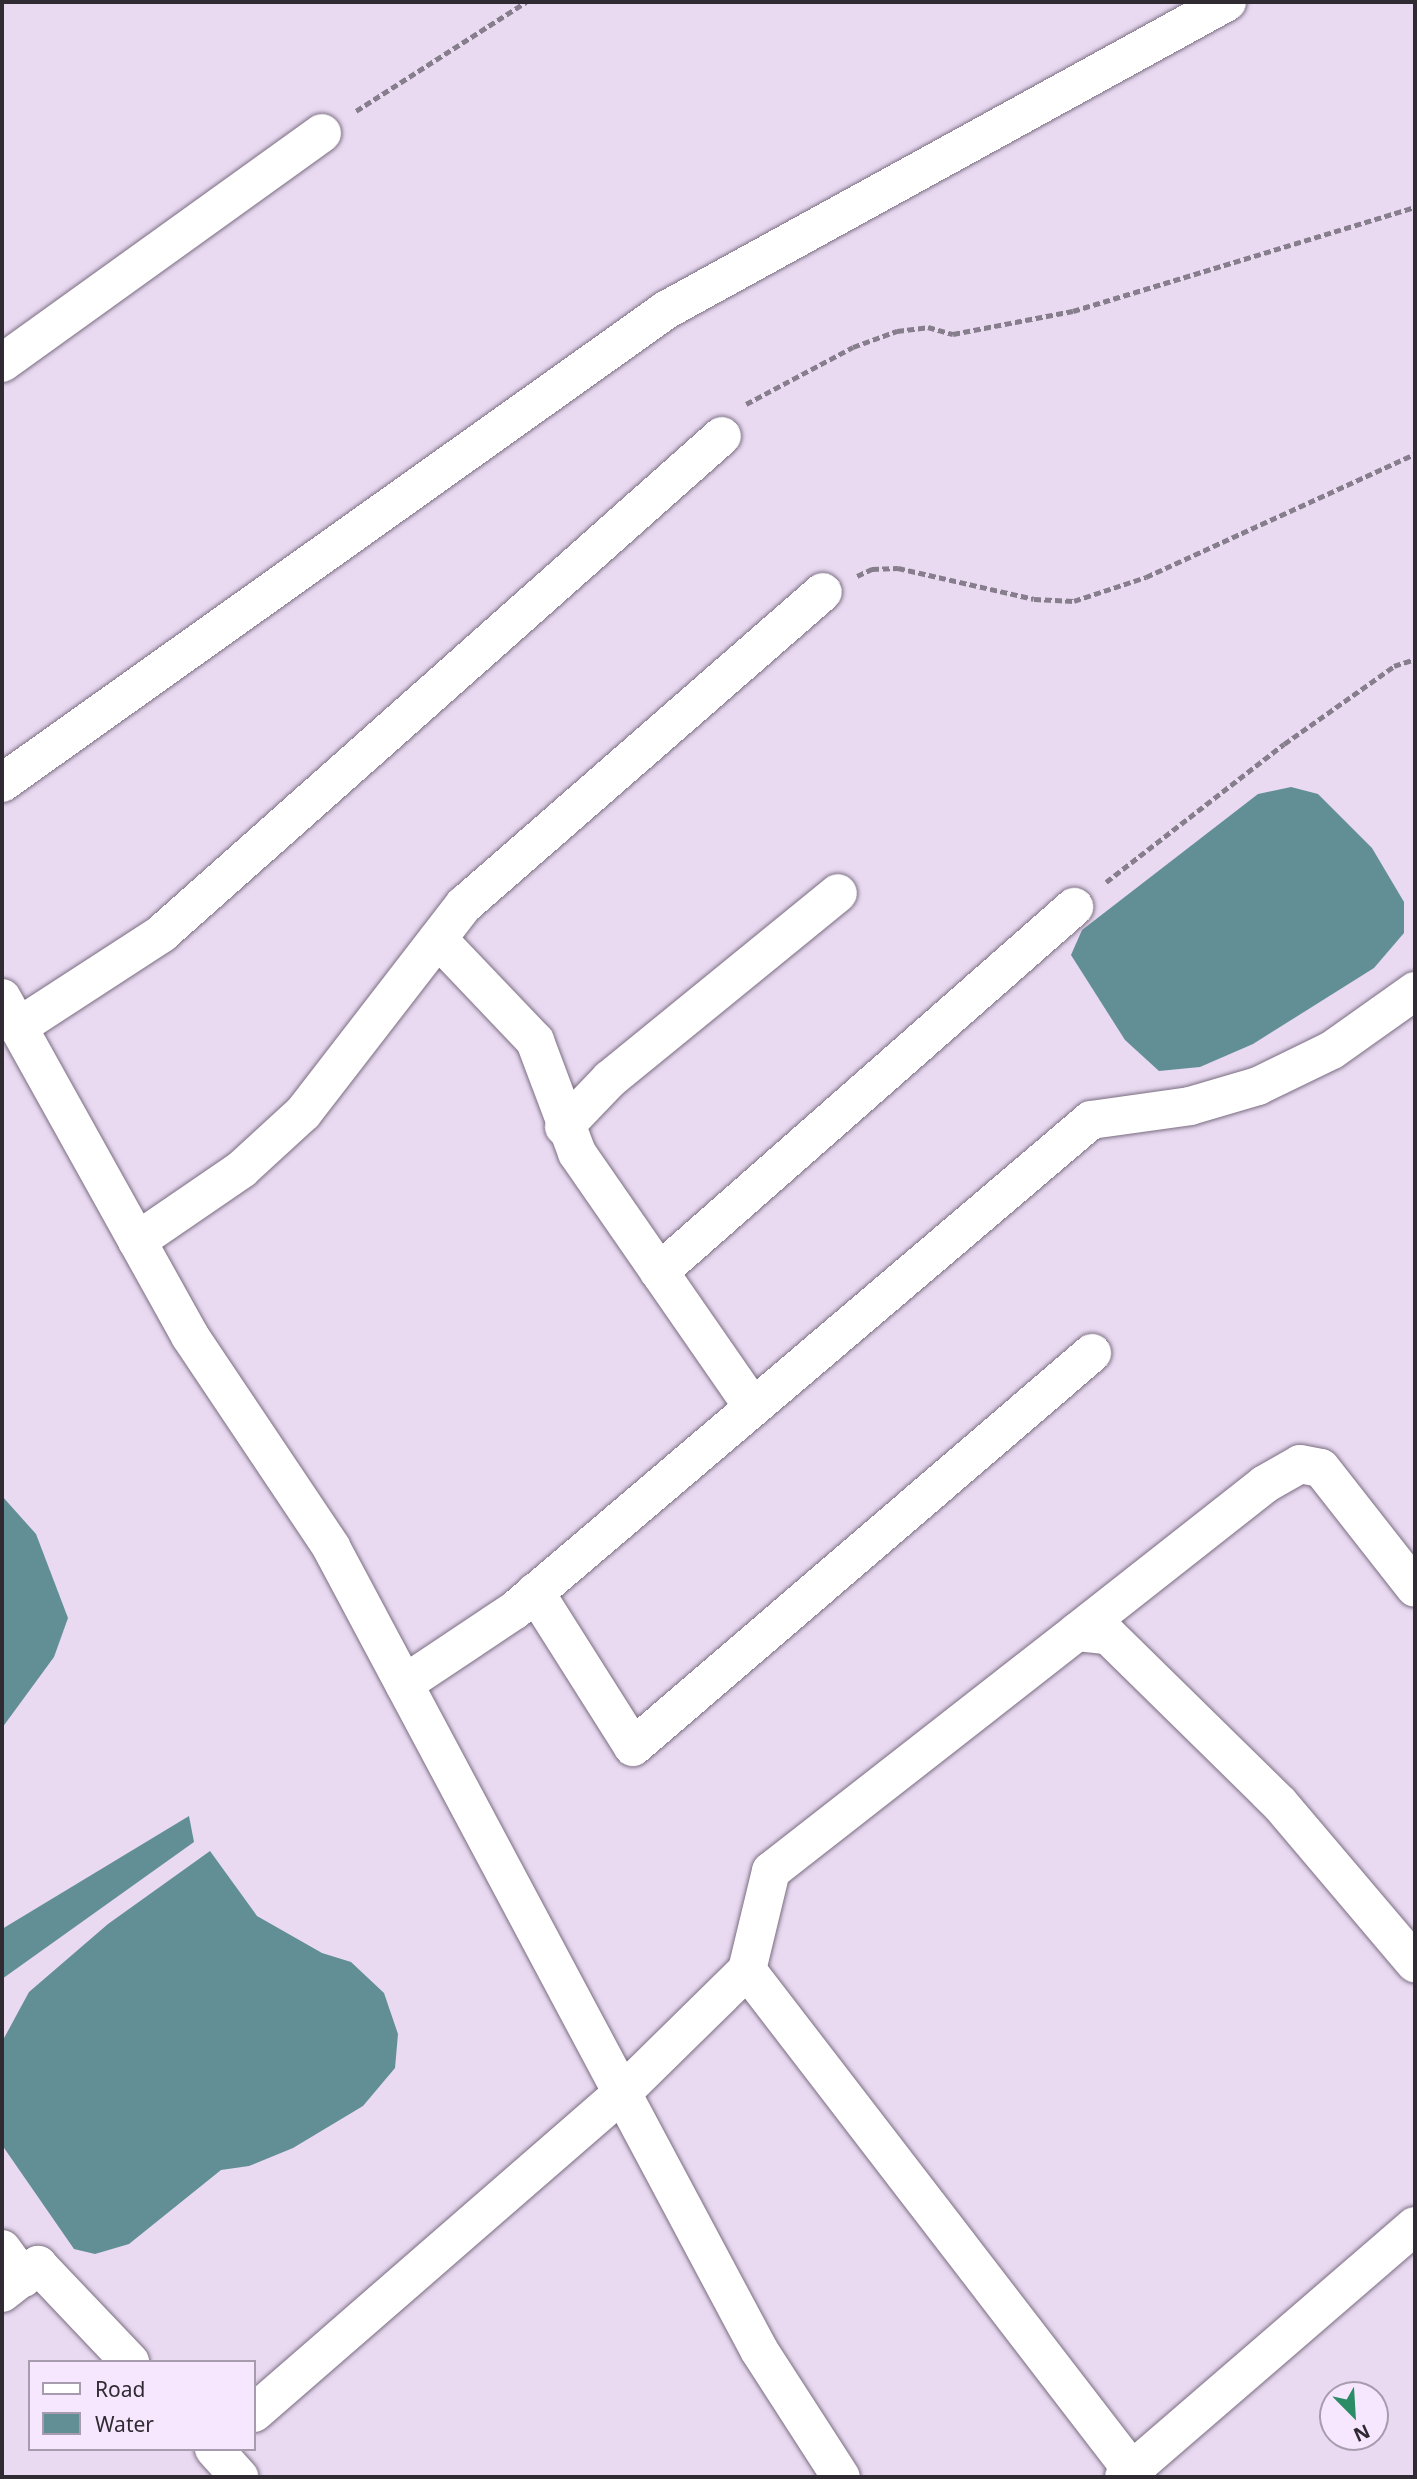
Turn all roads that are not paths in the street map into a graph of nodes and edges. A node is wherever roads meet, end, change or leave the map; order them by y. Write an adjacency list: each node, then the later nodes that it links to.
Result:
1 (1227, 2): 6 (street)
2 (322, 133): 3 (street)
3 (2, 363)
4 (722, 436): 11 (street)
5 (823, 592): 9 (street)
6 (2, 783)
7 (838, 893): 12 (street)
8 (1074, 906): 14 (street)
9 (438, 939): 12 (street); 13 (street)
10 (1415, 991): 16 (street)
11 (10, 1012): 13 (street)
12 (564, 1127): 14 (street)
13 (137, 1241): 20 (street)
14 (659, 1272): 16 (street)
15 (1092, 1353): 18 (street)
16 (754, 1407): 18 (street)
17 (1415, 1588): 19 (street)
18 (536, 1592): 20 (street)
19 (1077, 1632): 21 (street); 22 (street)
20 (404, 1684): 23 (street)
21 (1415, 1963)
22 (747, 1970): 23 (street); 29 (street)
23 (622, 2094): 27 (street); 31 (street)
24 (1415, 2226): 29 (street)
25 (9, 2273): 26 (street)
26 (129, 2360)
27 (256, 2411)
28 (216, 2451): 30 (street)
29 (1131, 2475)
30 (239, 2477)
31 (841, 2477)

